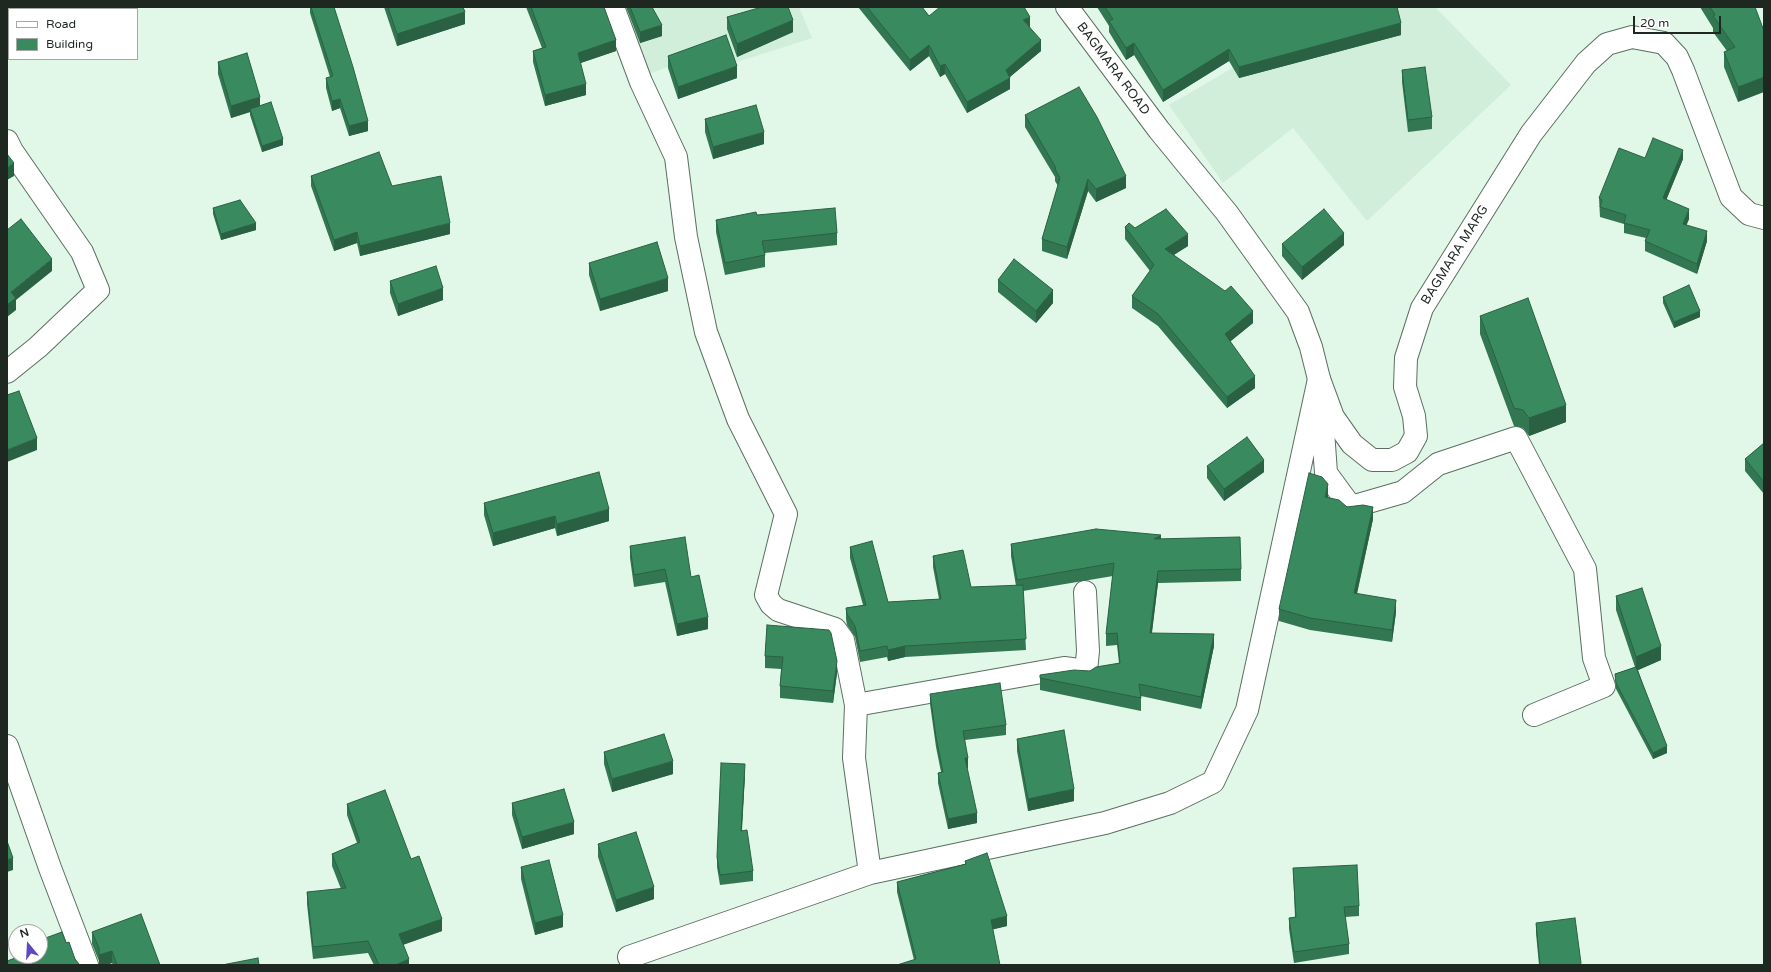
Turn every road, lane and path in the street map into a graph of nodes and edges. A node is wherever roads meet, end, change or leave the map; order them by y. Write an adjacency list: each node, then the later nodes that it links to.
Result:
1 (613, 7): 9 (street)
2 (1067, 7): 3 (street, BAGMARA ROAD)
3 (1159, 130): 7 (street, BAGMARA MARG)
4 (7, 141): 6 (street)
5 (1764, 218): 7 (street, BAGMARA MARG)
6 (7, 372)
7 (1319, 379): 10 (street); 12 (street)
8 (1085, 592): 9 (street)
9 (856, 705): 12 (street)
10 (1534, 715)
11 (7, 746): 14 (street)
12 (870, 873): 13 (street)
13 (629, 957)
14 (87, 965)

